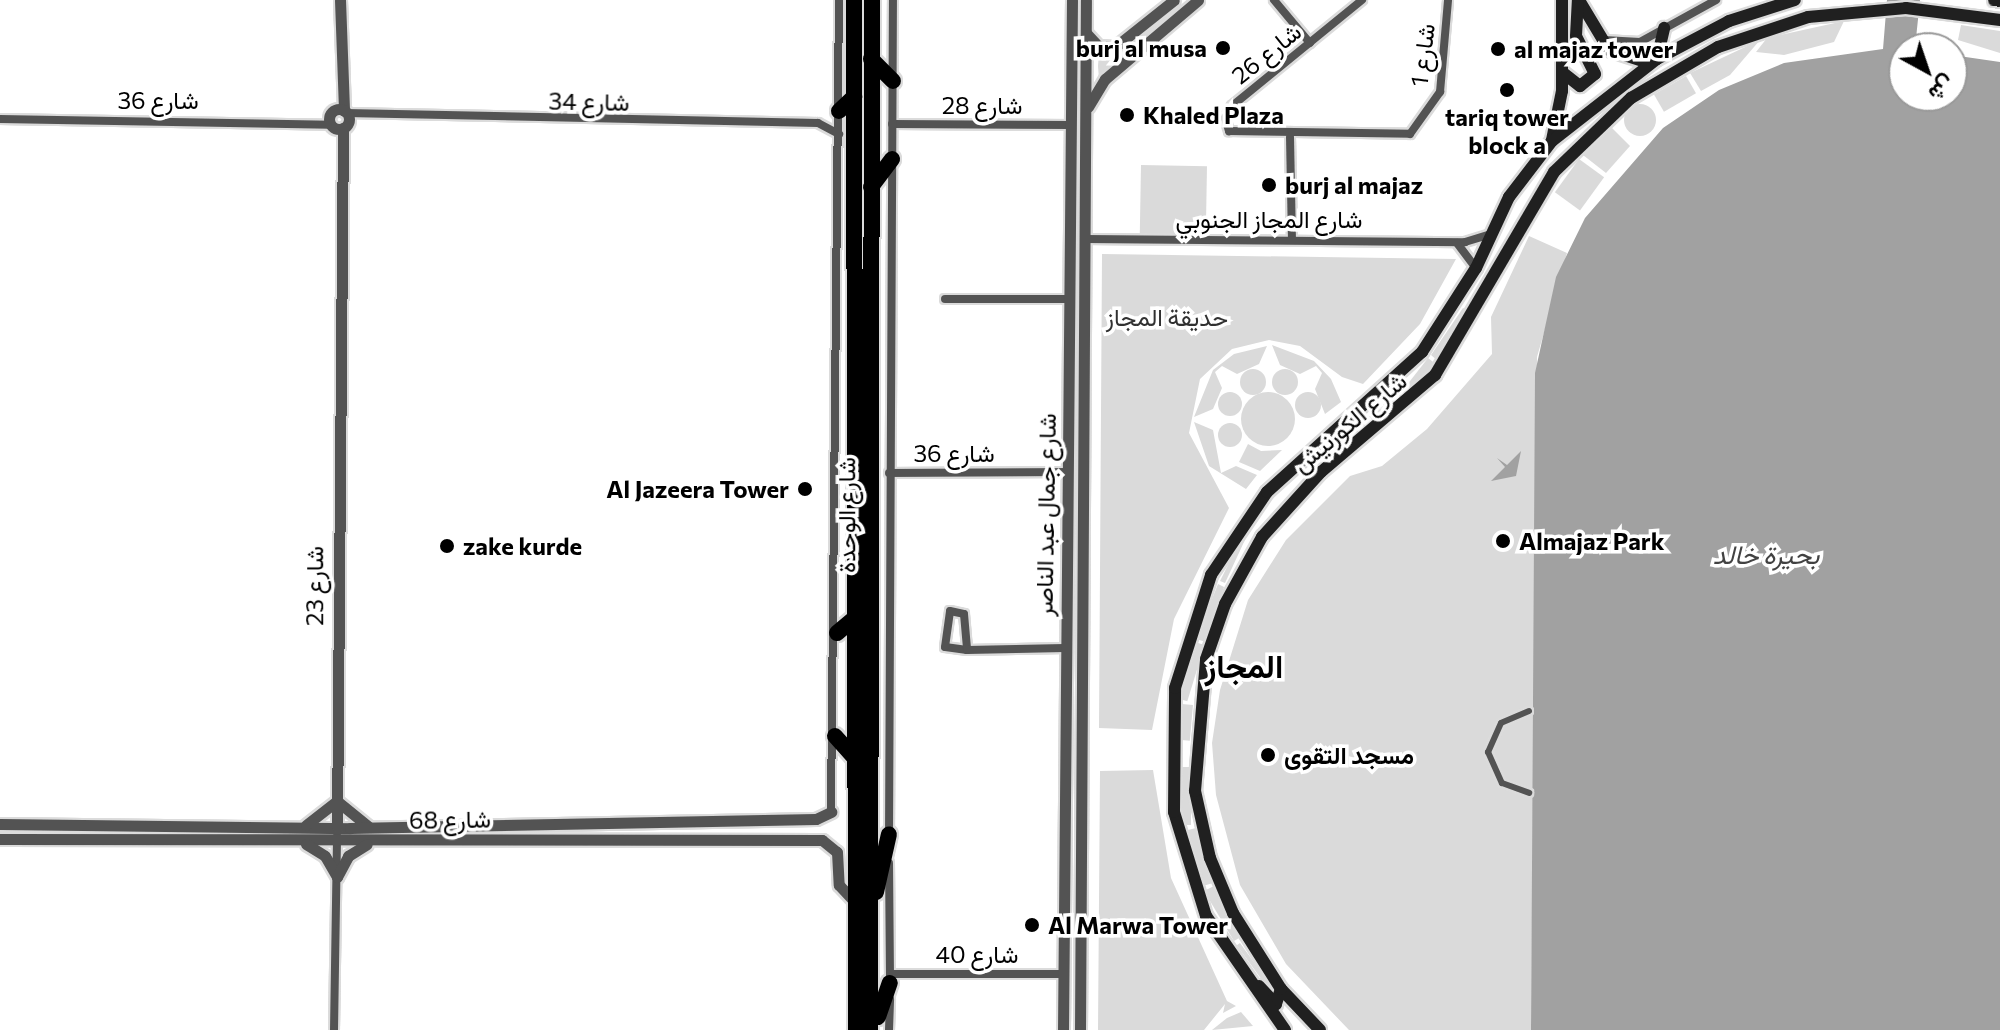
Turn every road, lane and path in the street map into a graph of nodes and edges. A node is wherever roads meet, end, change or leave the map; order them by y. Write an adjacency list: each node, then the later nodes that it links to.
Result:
1 (340, 0): 33 (street)
2 (839, 0): 30 (street)
3 (854, 0): 29 (highway, شارع الوحدة)
4 (872, 0): 25 (highway, شارع الوحدة)
5 (893, 0): 28 (street)
6 (1072, 0): 36 (street, شارع جمال عبد الناصر)
7 (1086, 0): 22 (street, شارع جمال عبد الناصر)
8 (1174, 0): 22 (street)
9 (1198, 0): 19 (street)
10 (1274, 0): 24 (street)
11 (1362, 0): 24 (street, شارع 26)
12 (1448, 0): 38 (street, شارع 1)
13 (1562, 0): 27 (main road)
14 (1578, 0): 23 (main road); 27 (main road)
15 (1716, 0): 21 (street)
16 (1795, 0): 26 (main road, شارع الكورنيش)
17 (1994, 0): 18 (main road)
18 (2000, 1)
19 (1186, 5): 31 (street)
20 (2000, 20): 57 (main road, شارع الكورنيش)
21 (1664, 28): 23 (street); 26 (main road)
22 (1086, 32): 31 (street, شارع جمال عبد الناصر)
23 (1599, 39): 26 (main road)
24 (1310, 43): 38 (street, شارع 26)
25 (871, 59): 28 (highway); 41 (highway, شارع الوحدة)
26 (1653, 61): 39 (main road, شارع الكورنيش)
27 (1562, 72): 39 (main road)
28 (893, 81): 35 (street)
29 (854, 97): 30 (highway); 47 (highway, شارع الوحدة)
30 (839, 111): 34 (street); 37 (street)
31 (1086, 115): 43 (street, شارع جمال عبد الناصر)
32 (0, 119): 33 (street, شارع 36)
33 (341, 119): 34 (street, شارع 34); 66 (street, شارع 23)
34 (818, 123): 37 (street, شارع 34)
35 (892, 124): 36 (street, شارع 28); 40 (street)
36 (1071, 125): 50 (street, شارع جمال عبد الناصر)
37 (839, 134): 48 (street)
38 (1290, 137): 44 (street)
39 (1552, 141): 42 (main road, شارع الكورنيش)
40 (892, 159): 41 (highway); 55 (street)
41 (870, 189): 83 (highway, شارع الوحدة)
42 (1491, 234): 45 (street, شارع المجاز الجنوبي); 46 (main road, شارع الكورنيش)
43 (1085, 239): 44 (street, شارع المجاز الجنوبي); 51 (street, شارع جمال عبد الناصر)
44 (1292, 239): 45 (street, شارع المجاز الجنوبي)
45 (1452, 241): 46 (street)
46 (1476, 268): 56 (main road, شارع الكورنيش)
47 (854, 278): 48 (highway); 58 (highway, شارع الوحدة)
48 (838, 295): 59 (street)
49 (945, 299): 50 (street)
50 (1069, 299): 51 (street); 52 (street, شارع جمال عبد الناصر)
51 (1084, 336): 53 (street, شارع جمال عبد الناصر)
52 (1068, 393): 53 (street); 54 (street, شارع جمال عبد الناصر)
53 (1083, 433): 93 (street, شارع جمال عبد الناصر)
54 (1067, 472): 55 (street, شارع 36); 60 (street, شارع جمال عبد الناصر)
55 (889, 473): 74 (street)
56 (1267, 492): 57 (main road); 85 (main road, شارع الكورنيش)
57 (1262, 537): 87 (main road, شارع الكورنيش)
58 (855, 618): 59 (highway); 64 (highway, شارع الوحدة)
59 (837, 633): 63 (street)
60 (1065, 648): 61 (street); 84 (street, شارع جمال عبد الناصر)
61 (967, 650): 61 (street)
62 (1529, 711): 65 (street)
63 (835, 736): 64 (highway); 67 (street)
64 (855, 758): 82 (highway, شارع الوحدة)
65 (1529, 793)
66 (337, 801): 71 (street); 72 (street, شارع 23); 73 (street)
67 (831, 812): 68 (street, شارع 68)
68 (753, 820): 69 (street, شارع 68); 76 (street)
69 (647, 823): 73 (street, شارع 68); 77 (street)
70 (0, 824): 71 (street, شارع 68)
71 (302, 826): 72 (street, شارع 68)
72 (337, 827): 73 (street, شارع 68); 79 (street, شارع 23)
73 (372, 827)
74 (889, 834): 83 (highway); 86 (street)
75 (0, 839): 78 (street, شارع 68)
76 (749, 839): 77 (street, شارع 68); 82 (street, شارع 68)
77 (507, 840): 80 (street, شارع 68)
78 (301, 842): 79 (street, شارع 68); 81 (street)
79 (337, 842): 80 (street, شارع 68); 81 (street, شارع 23)
80 (371, 842): 81 (street)
81 (337, 877): 88 (street, شارع 23)
82 (856, 903): 89 (highway, شارع الوحدة)
83 (868, 916): 90 (highway, شارع الوحدة)
84 (1064, 974): 86 (street, شارع 40); 92 (street, شارع جمال عبد الناصر)
85 (1240, 974): 87 (main road); 94 (main road, شارع الكورنيش)
86 (890, 978): 90 (highway); 91 (street)
87 (1281, 989): 95 (main road, شارع الكورنيش)
88 (334, 1030)
89 (856, 1030)
90 (872, 1030)
91 (889, 1030)
92 (1063, 1030)
93 (1080, 1030)
94 (1285, 1030)
95 (1320, 1030)

